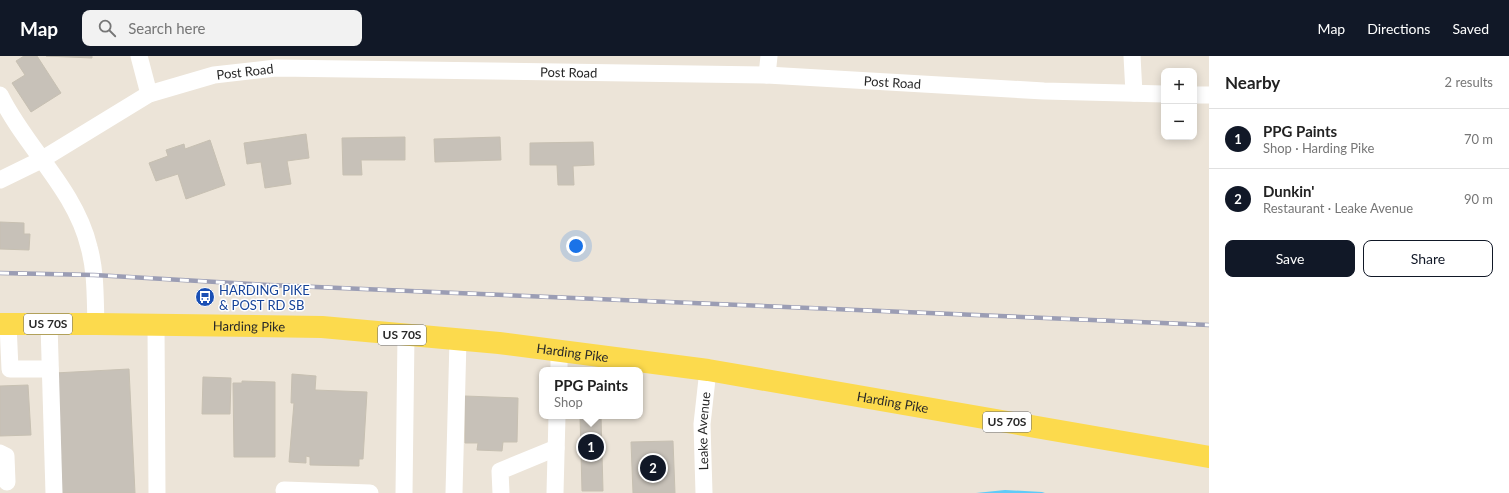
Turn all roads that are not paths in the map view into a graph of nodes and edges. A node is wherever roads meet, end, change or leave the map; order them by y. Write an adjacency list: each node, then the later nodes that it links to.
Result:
1 (139, 56): 6 (street)
2 (769, 56): 4 (street)
3 (1132, 56): 5 (street)
4 (767, 75): 5 (street, Post Road); 6 (street, Post Road)
5 (1134, 93): 7 (street, Post Road)
6 (149, 94): 11 (street, Post Road)
7 (1161, 94)
8 (0, 95): 11 (street)
9 (1197, 95): 10 (street)
10 (1209, 95)
11 (41, 160): 12 (street, Post Road); 15 (street)
12 (0, 180)
13 (4, 324): 14 (main road, Harding Pike / US 70S); 20 (street)
14 (49, 324): 15 (main road, Harding Pike / US 70S); 21 (street)
15 (96, 324): 16 (main road, Harding Pike / US 70S)
16 (156, 325): 17 (main road, Harding Pike / US 70S); 30 (street)
17 (406, 335): 18 (main road, Harding Pike / US 70S); 32 (street)
18 (458, 340): 19 (main road, Harding Pike / US 70S); 33 (street)
19 (559, 360): 22 (main road, Harding Pike / US 70S)
20 (5, 369): 21 (street)
21 (50, 369): 29 (street)
22 (708, 370): 26 (main road, Harding Pike / US 70S); 36 (street, Leake Avenue)
23 (557, 419): 24 (street)
24 (556, 448): 34 (street); 35 (street)
25 (0, 453): 27 (street)
26 (1209, 457)
27 (7, 482)
28 (284, 490): 31 (street)
29 (54, 493)
30 (157, 493)
31 (370, 493)
32 (404, 493)
33 (454, 493)
34 (501, 493)
35 (555, 493)
36 (704, 493)

